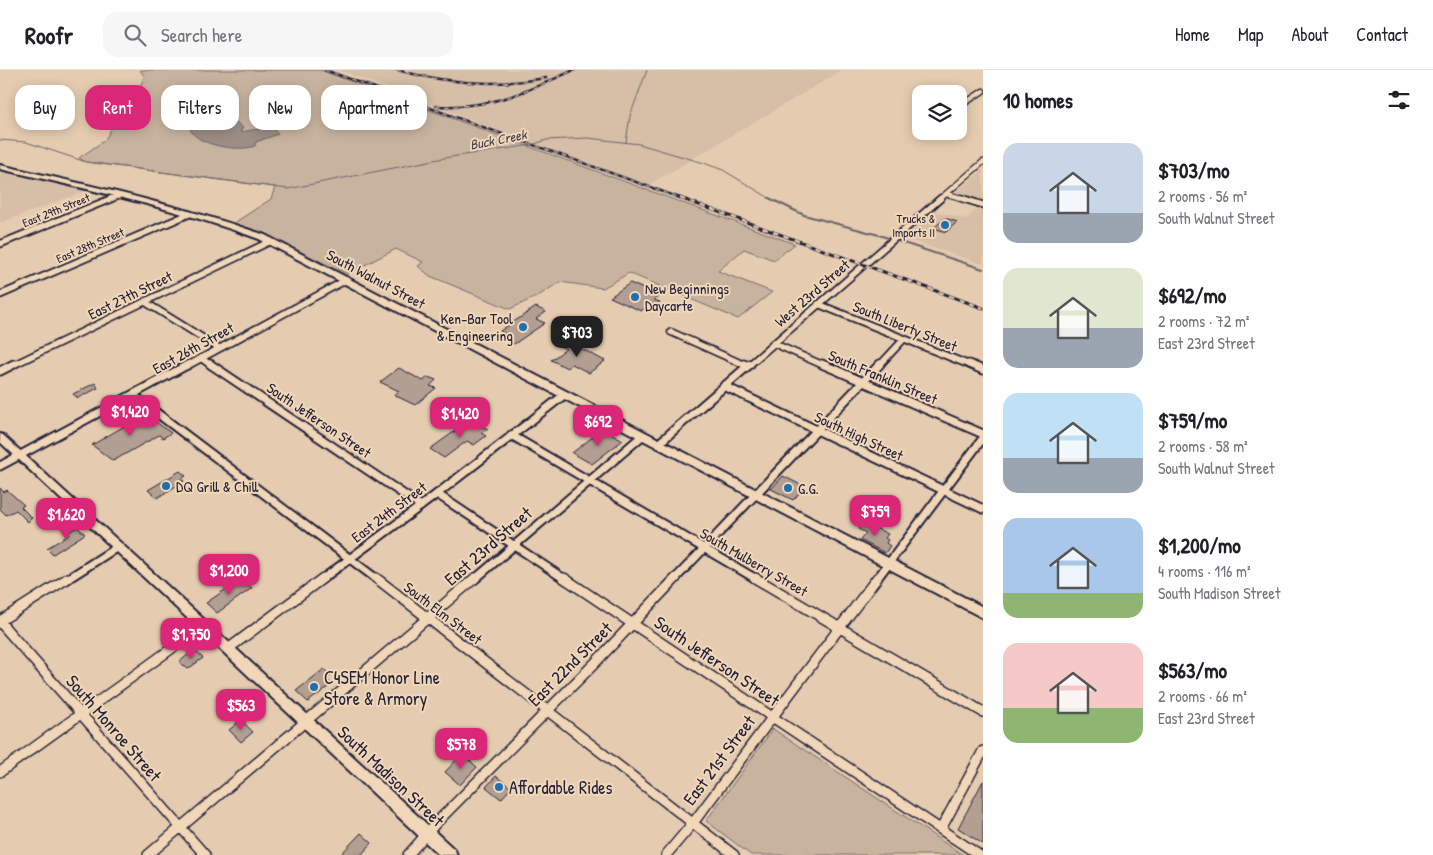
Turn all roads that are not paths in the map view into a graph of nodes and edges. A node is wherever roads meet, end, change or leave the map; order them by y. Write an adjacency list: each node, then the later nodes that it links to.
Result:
1 (983, 91): 2 (street)
2 (967, 102)
3 (983, 162): 5 (street, West 23rd Street)
4 (0, 167): 6 (main road, South Walnut Street)
5 (947, 194): 7 (street); 14 (street, West 23rd Street)
6 (119, 196): 8 (main road, South Walnut Street); 10 (street, East 29th Street)
7 (983, 205)
8 (189, 214): 9 (main road, South Walnut Street); 12 (street, East 28th Street)
9 (271, 241): 11 (main road, South Walnut Street); 13 (street, East 27th Street)
10 (0, 244)
11 (346, 280): 18 (street, East 26th Street); 26 (main road, South Walnut Street)
12 (0, 295)
13 (145, 302): 18 (street); 22 (street, East 27th Street)
14 (818, 304): 16 (street, South Liberty Street); 17 (street, West 23rd Street)
15 (671, 332): 20 (street)
16 (904, 338): 21 (street, South Liberty Street); 23 (street, East 22nd Street)
17 (774, 343): 20 (street, West 23rd Street); 23 (street, South Franklin Street)
18 (219, 348): 19 (street, East 26th Street)
19 (201, 358): 25 (street, East 26th Street); 39 (street, South Jefferson Street)
20 (748, 366): 24 (street, West 23rd Street)
21 (983, 370)
22 (0, 371)
23 (862, 382): 27 (street, East 22nd Street); 30 (street, South Franklin Street)
24 (724, 386): 27 (street, South High Street); 32 (street, West 23rd Street)
25 (133, 394): 33 (street, East 26th Street); 44 (street, South Elm Street)
26 (564, 395): 28 (street, East 24th Street); 29 (main road, South Walnut Street)
27 (818, 430): 36 (street, South High Street); 38 (street, East 22nd Street)
28 (511, 435): 35 (street, South Mulberry Street); 37 (street, East 24th Street)
29 (642, 436): 32 (main road, South Walnut Street); 35 (street, East 23rd Street)
30 (983, 436): 36 (street, East 21st Street)
31 (0, 437): 33 (main road, South Madison Street)
32 (658, 444): 38 (main road, South Walnut Street)
33 (20, 456): 34 (street, East 26th Street); 41 (main road, South Madison Street)
34 (0, 466)
35 (589, 480): 42 (street, East 23rd Street); 43 (street, South Mulberry Street)
36 (944, 490): 40 (street, South High Street); 45 (street, East 21st Street)
37 (437, 494): 39 (street, East 24th Street); 42 (street, South Jefferson Street)
38 (755, 495): 43 (street, East 22nd Street); 45 (main road, South Walnut Street)
39 (421, 506): 44 (street, East 24th Street)
40 (983, 509)
41 (119, 546): 48 (street); 50 (main road, South Madison Street)
42 (512, 546): 47 (street, East 23rd Street); 49 (street, South Jefferson Street)
43 (704, 549): 49 (street, East 22nd Street); 51 (street, South Mulberry Street)
44 (349, 559): 47 (street, South Elm Street); 52 (street, East 24th Street)
45 (889, 563): 46 (main road, South Walnut Street); 51 (street, East 21st Street)
46 (983, 612)
47 (429, 618): 53 (street, South Elm Street); 57 (street, East 23rd Street)
48 (0, 622): 55 (street, South Monroe Street)
49 (632, 624): 53 (street, East 22nd Street); 56 (street, South Jefferson Street)
50 (204, 626): 52 (main road, South Madison Street); 55 (street)
51 (840, 628): 54 (street, South Mulberry Street); 56 (street, East 21st Street)
52 (228, 648): 57 (main road, South Madison Street)
53 (547, 711): 60 (street, South Elm Street); 63 (street, East 22nd Street)
54 (983, 712)
55 (80, 714): 59 (street); 61 (street, South Monroe Street)
56 (771, 717): 60 (street, East 21st Street); 62 (street, South Jefferson Street)
57 (308, 722): 61 (street, East 23rd Street); 63 (main road, South Madison Street)
58 (983, 750): 62 (street)
59 (0, 772)
60 (693, 823): 68 (street, East 21st Street); 69 (street, South Elm Street)
61 (180, 827): 64 (street, East 23rd Street); 65 (street, South Monroe Street)
62 (941, 829): 70 (street, South Jefferson Street)
63 (427, 834): 66 (street, East 22nd Street); 67 (main road, South Madison Street)
64 (148, 855)
65 (205, 855)
66 (408, 855)
67 (450, 855)
68 (666, 855)
69 (734, 855)
70 (979, 855)

